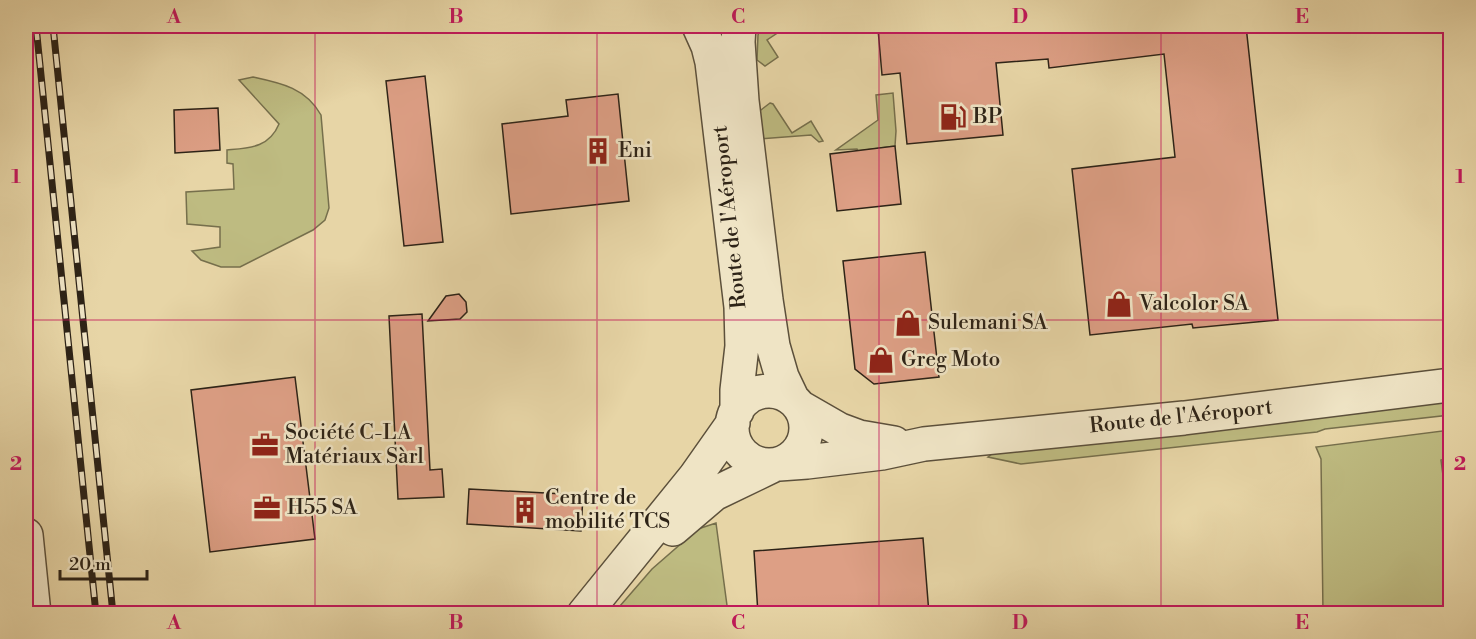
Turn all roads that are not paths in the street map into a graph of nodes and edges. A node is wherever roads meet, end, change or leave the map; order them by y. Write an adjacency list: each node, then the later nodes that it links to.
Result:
1 (699, 26): 5 (street, Route de l'Aéroport)
2 (739, 26): 4 (street, Route de l'Aéroport)
3 (1450, 385): 6 (street, Route de l'Aéroport)
4 (796, 403): 5 (street); 6 (street, Route de l'Aéroport); 7 (street)
5 (735, 417): 7 (street); 9 (street, Route de l'Aéroport)
6 (910, 445): 7 (street, Route de l'Aéroport)
7 (776, 464): 9 (street, Route de l'Aéroport)
8 (26, 535): 10 (street)
9 (612, 580): 11 (street, Route de l'Aéroport)
10 (34, 614)
11 (584, 614)

